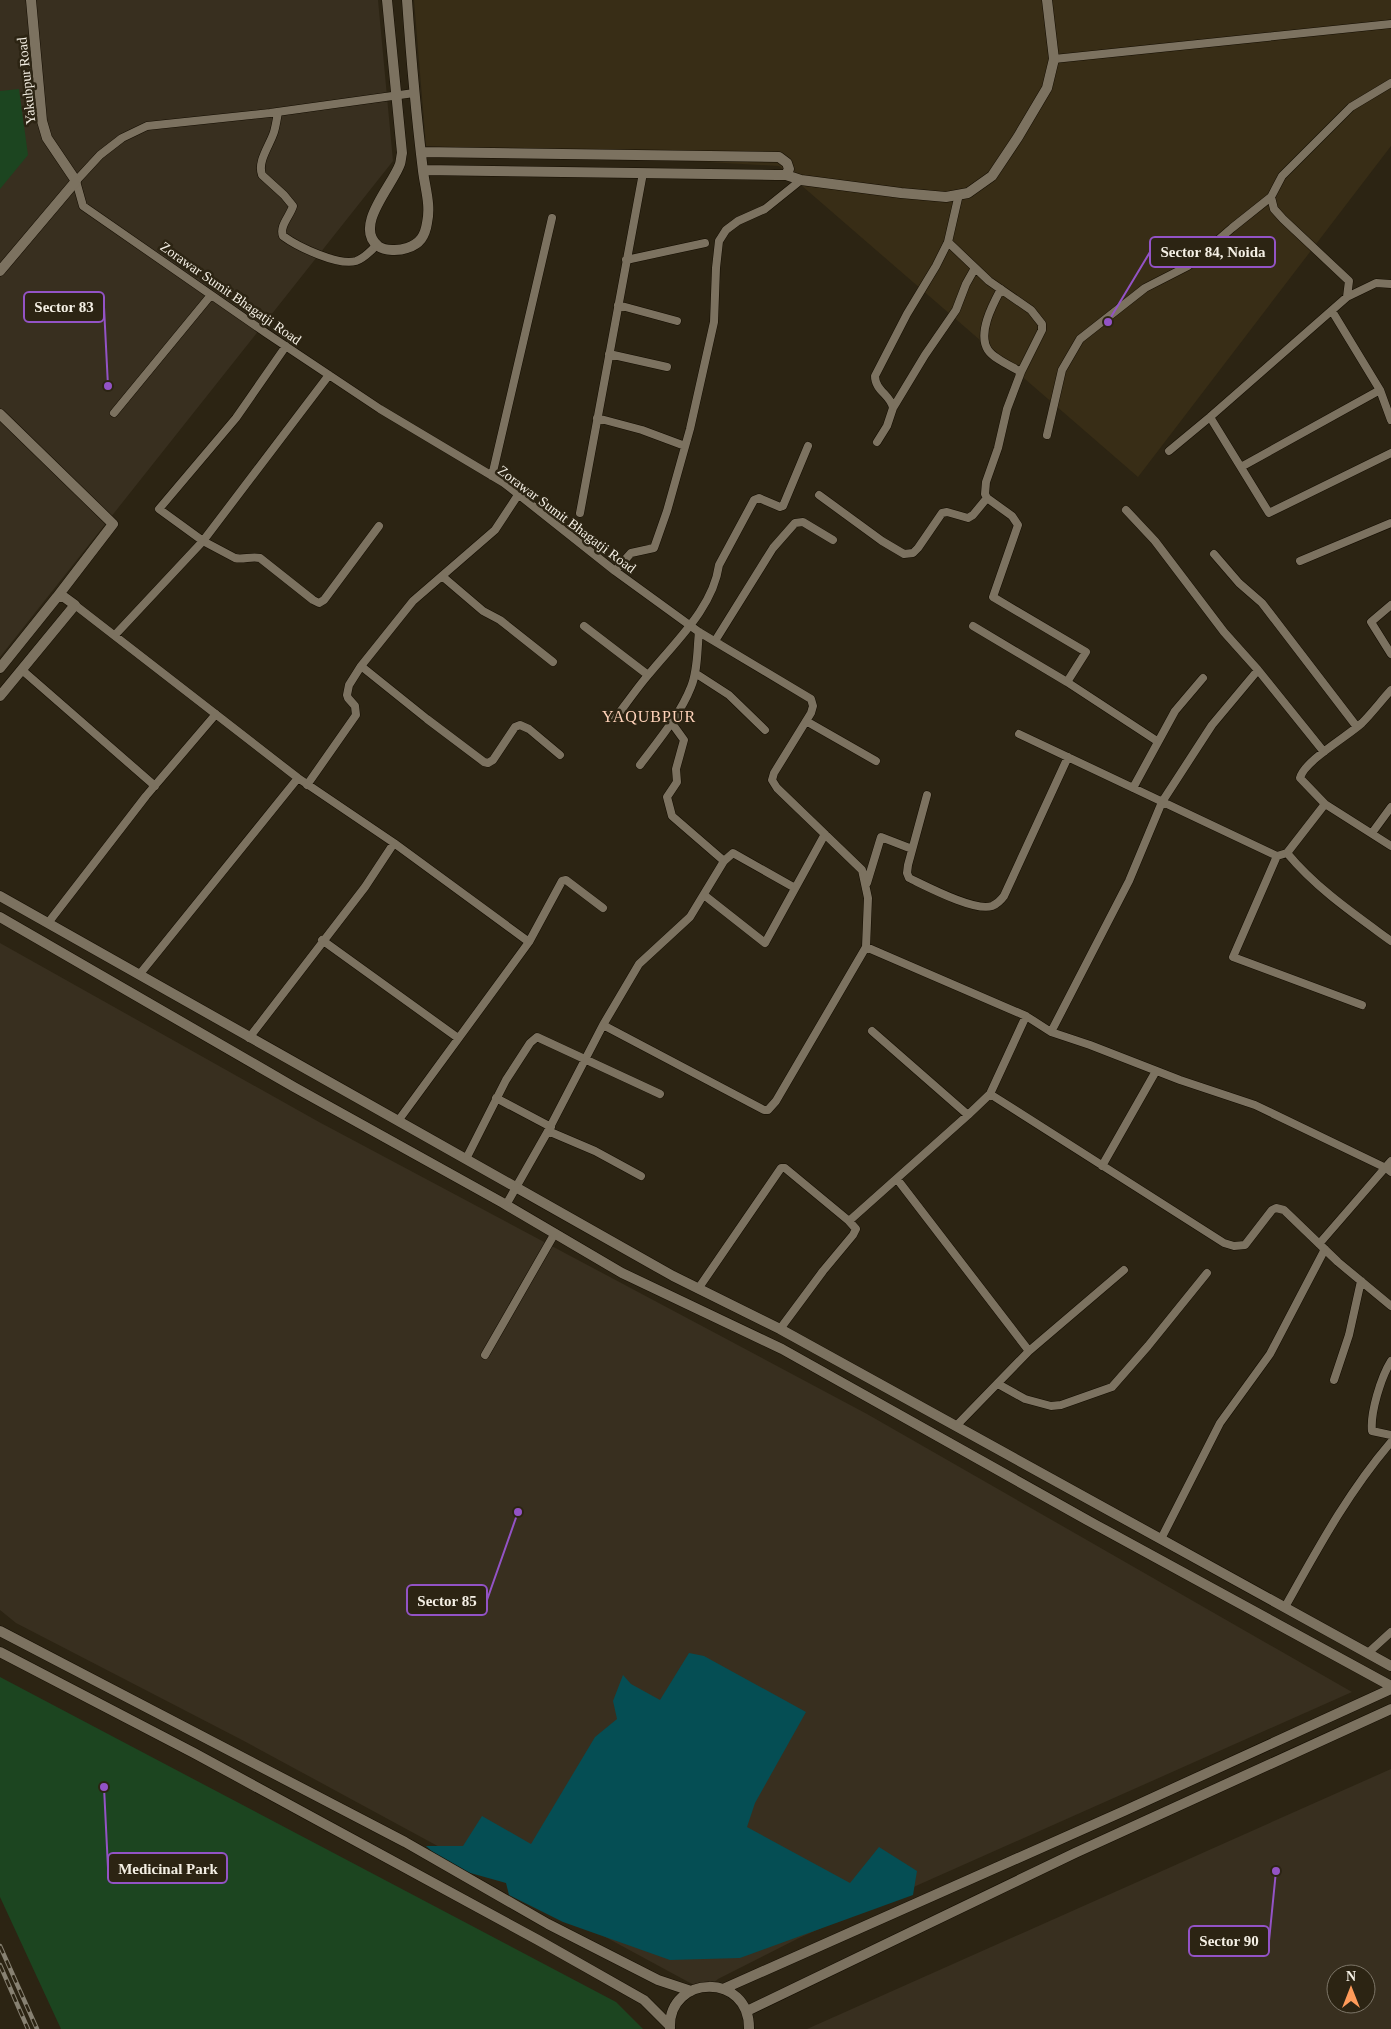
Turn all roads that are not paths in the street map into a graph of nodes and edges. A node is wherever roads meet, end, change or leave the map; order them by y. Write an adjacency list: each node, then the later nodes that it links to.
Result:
1 (31, 0): 16 (street, Yakubpur Road)
2 (387, 0): 9 (street)
3 (406, 0): 8 (street)
4 (1047, 0): 6 (street)
5 (1391, 24): 6 (street)
6 (1054, 59): 17 (street)
7 (1391, 83): 18 (street)
8 (414, 93): 9 (street); 11 (street)
9 (397, 94): 10 (street); 22 (street)
10 (278, 112): 16 (street); 22 (street)
11 (421, 152): 12 (street); 14 (street)
12 (422, 170): 13 (street); 22 (street)
13 (643, 173): 14 (street); 23 (street)
14 (786, 175): 15 (street)
15 (800, 180): 17 (street); 47 (street)
16 (76, 181): 25 (street); 28 (street, Zorawar Sumit Bhagatji Road)
17 (959, 194): 20 (street)
18 (1271, 197): 29 (street); 45 (street)
19 (552, 218): 52 (street)
20 (948, 242): 24 (street); 39 (street)
21 (705, 243): 23 (street)
22 (377, 245)
23 (626, 260): 30 (street)
24 (975, 268): 27 (street); 39 (street)
25 (0, 271)
26 (1391, 284): 29 (street)
27 (1001, 289): 36 (street); 36 (street)
28 (211, 295): 33 (street, Zorawar Sumit Bhagatji Road); 40 (street)
29 (1347, 297): 31 (street)
30 (618, 305): 32 (street); 34 (street)
31 (1332, 312): 38 (street); 42 (street)
32 (677, 320)
33 (286, 346): 37 (street, Zorawar Sumit Bhagatji Road); 61 (street)
34 (609, 354): 35 (street); 43 (street)
35 (667, 366)
36 (1021, 372): 55 (street)
37 (330, 375): 52 (street, Zorawar Sumit Bhagatji Road); 61 (street)
38 (1380, 390): 44 (street); 51 (street)
39 (893, 408): 46 (street)
40 (114, 413)
41 (0, 414): 66 (street)
42 (1210, 417): 49 (street); 51 (street)
43 (597, 418): 47 (street); 57 (street)
44 (1391, 420)
45 (1046, 435)
46 (877, 442)
47 (685, 446): 64 (street)
48 (808, 446): 69 (street)
49 (1169, 451)
50 (1391, 453): 51 (street)
51 (1241, 467)
52 (492, 476): 53 (street, Zorawar Sumit Bhagatji Road)
53 (518, 495): 64 (street, Zorawar Sumit Bhagatji Road); 65 (street)
54 (819, 495): 55 (street)
55 (987, 498): 84 (street)
56 (1126, 510): 80 (street)
57 (580, 513)
58 (1391, 523): 63 (street)
59 (379, 526): 61 (street)
60 (833, 540): 74 (street)
61 (203, 541): 73 (street)
62 (1214, 554): 91 (street)
63 (1300, 561)
64 (615, 571): 69 (street, Zorawar Sumit Bhagatji Road)
65 (442, 576): 76 (street); 77 (street)
66 (57, 597): 67 (street); 78 (street)
67 (75, 605): 73 (street); 79 (street)
68 (1391, 605): 75 (street)
69 (690, 625): 72 (street, Zorawar Sumit Bhagatji Road); 82 (street)
70 (584, 626): 82 (street)
71 (973, 626): 84 (street)
72 (699, 632): 74 (street, Zorawar Sumit Bhagatji Road); 81 (street)
73 (115, 635): 87 (street)
74 (715, 641): 89 (street, Zorawar Sumit Bhagatji Road)
75 (1391, 654)
76 (553, 662)
77 (361, 666): 96 (street); 101 (street)
78 (0, 668)
79 (22, 670): 86 (street); 102 (street)
80 (1258, 670): 95 (street); 105 (street)
81 (694, 673): 90 (street); 92 (street)
82 (648, 675): 88 (street)
83 (1203, 678): 94 (street)
84 (1067, 682): 94 (street)
85 (1391, 690): 91 (street)
86 (0, 696)
87 (216, 714): 100 (street); 102 (street)
88 (614, 720)
89 (806, 721): 98 (street); 109 (street, Zorawar Sumit Bhagatji Road)
90 (671, 722): 99 (street); 115 (street)
91 (1357, 727): 95 (street)
92 (765, 730)
93 (1020, 734): 97 (street)
94 (1157, 741): 103 (street)
95 (1324, 752): 106 (street)
96 (560, 755)
97 (1068, 757): 103 (street); 112 (street)
98 (876, 761)
99 (640, 765)
100 (298, 778): 101 (street); 127 (street)
101 (307, 785): 110 (street)
102 (155, 786): 122 (street)
103 (1133, 788): 105 (street)
104 (926, 795): 112 (street)
105 (1162, 802): 114 (street); 132 (street)
106 (1326, 804): 108 (street); 113 (street)
107 (1391, 807): 108 (street)
108 (1372, 833): 111 (street)
109 (825, 834): 116 (street, Zorawar Sumit Bhagatji Road); 117 (street)
110 (394, 843): 123 (street); 125 (street)
111 (1391, 846)
112 (912, 849): 116 (street)
113 (1287, 853): 114 (street); 124 (street)
114 (1277, 856): 128 (street)
115 (724, 861): 117 (street); 118 (street)
116 (866, 885): 126 (street, Zorawar Sumit Bhagatji Road)
117 (795, 888): 118 (street)
118 (704, 895): 130 (street)
119 (0, 896): 122 (street)
120 (602, 908): 125 (street)
121 (0, 917): 149 (street)
122 (48, 923): 127 (street)
123 (322, 940): 133 (street); 134 (street)
124 (1391, 941)
125 (529, 942): 134 (street)
126 (866, 947): 129 (street); 130 (street)
127 (139, 975): 133 (street)
128 (1362, 1005)
129 (1026, 1016): 132 (street); 138 (street)
130 (603, 1025): 135 (street)
131 (872, 1031): 140 (street)
132 (1052, 1032): 136 (street)
133 (249, 1038): 141 (street)
134 (458, 1038): 141 (street)
135 (586, 1059): 137 (street); 139 (street); 142 (street)
136 (1156, 1071): 144 (street); 145 (street)
137 (660, 1094)
138 (990, 1094): 140 (street); 144 (street)
139 (496, 1098): 142 (street); 143 (street)
140 (968, 1115): 147 (street)
141 (398, 1121): 143 (street)
142 (549, 1129): 146 (street); 148 (street)
143 (466, 1159): 148 (street)
144 (1102, 1166): 152 (street)
145 (1389, 1167): 152 (street)
146 (641, 1176)
147 (897, 1179): 150 (street); 161 (street)
148 (517, 1187): 149 (street); 156 (street)
149 (506, 1205): 151 (street)
150 (849, 1221): 156 (street); 158 (street)
151 (555, 1234): 160 (street); 162 (street)
152 (1322, 1246): 155 (street); 169 (street)
153 (1124, 1270): 161 (street)
154 (1207, 1273): 165 (street)
155 (1361, 1281): 157 (street); 164 (street)
156 (698, 1289): 158 (street)
157 (1391, 1306)
158 (780, 1329): 159 (street)
159 (790, 1335): 160 (street); 166 (street)
160 (782, 1349): 176 (street)
161 (1029, 1351): 165 (street)
162 (485, 1355)
163 (1391, 1361): 167 (street)
164 (1334, 1380)
165 (998, 1384): 166 (street)
166 (957, 1425): 169 (street)
167 (1391, 1435)
168 (1391, 1442): 170 (street)
169 (1161, 1539): 170 (street)
170 (1285, 1607): 174 (street)
171 (0, 1631): 179 (street)
172 (1391, 1632): 174 (street)
173 (0, 1652): 181 (street)
174 (1368, 1653): 175 (street)
175 (1391, 1666)
176 (1391, 1688): 178 (street)
177 (1391, 1709): 180 (street)
178 (723, 1989): 179 (street); 180 (street)
179 (691, 1991): 181 (street)
180 (746, 2011): 182 (street)
181 (670, 2027)
182 (750, 2028)

